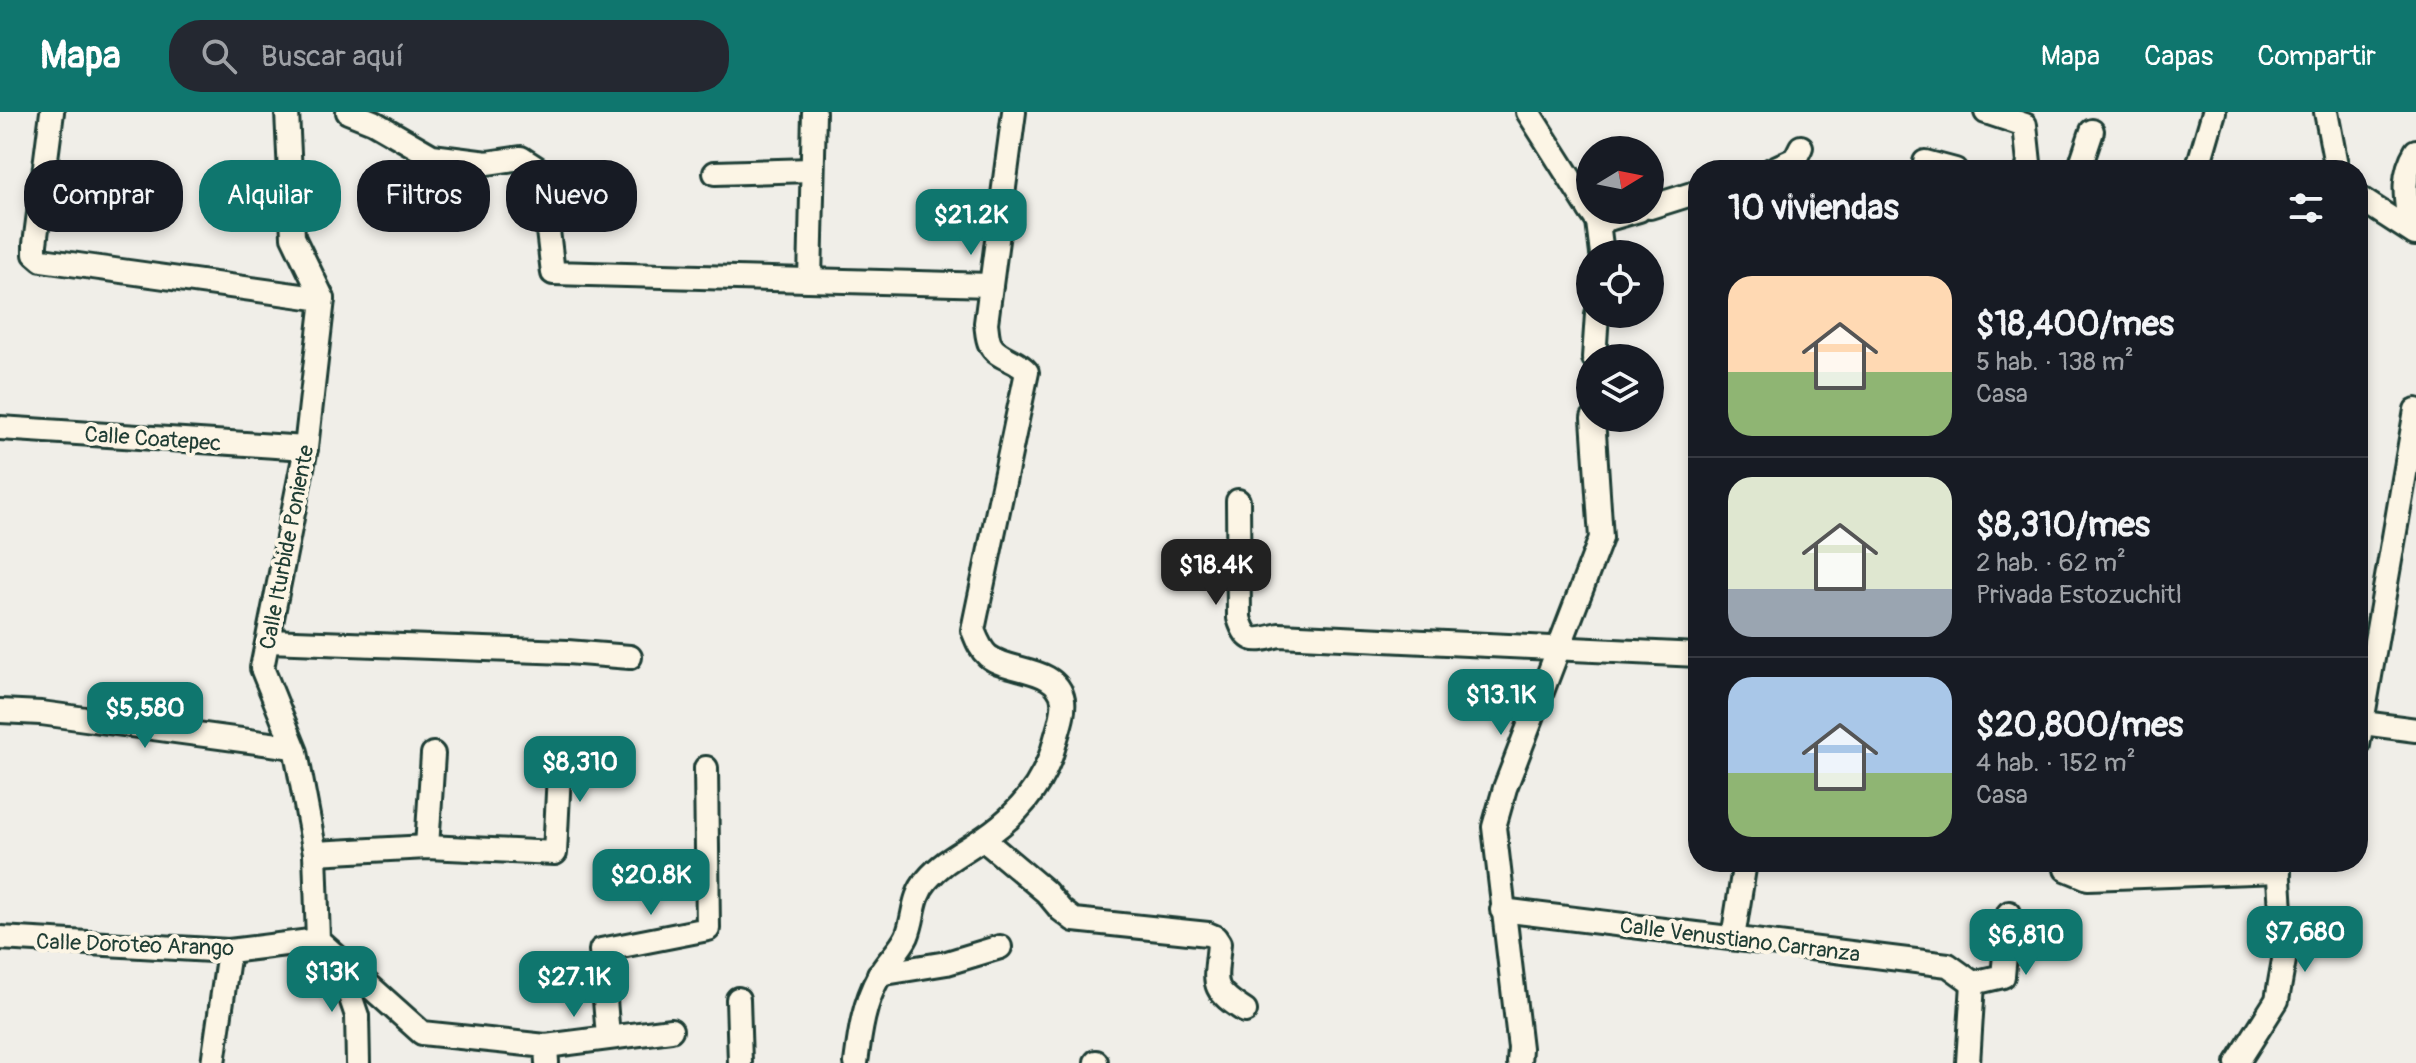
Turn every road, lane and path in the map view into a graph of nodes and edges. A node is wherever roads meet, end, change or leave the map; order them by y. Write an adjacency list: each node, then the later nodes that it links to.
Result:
1 (52, 112): 27 (street)
2 (287, 112): 27 (street)
3 (348, 112): 25 (street)
4 (814, 112): 18 (street)
5 (1014, 112): 26 (street)
6 (1986, 112): 14 (street)
7 (2214, 112): 16 (street)
8 (2326, 112): 17 (street)
9 (1535, 115): 20 (street)
10 (2092, 131): 15 (street)
11 (1801, 147): 13 (street)
12 (2416, 151): 24 (street)
13 (1793, 160)
14 (2029, 160)
15 (2082, 160)
16 (2200, 160)
17 (2335, 160)
18 (811, 170): 19 (street); 25 (street)
19 (715, 173)
20 (1576, 185)
21 (1688, 195): 22 (street)
22 (1664, 203)
23 (2368, 203): 24 (street)
24 (2413, 232)
25 (810, 280): 26 (street)
26 (991, 285): 45 (street)
27 (323, 299): 31 (street, Calle Iturbide Poniente)
28 (2416, 410): 37 (street)
29 (0, 428): 31 (street, Calle Coatepec)
30 (1594, 432): 34 (street)
31 (306, 448): 33 (street, Calle Iturbide Poniente)
32 (1238, 501): 34 (street)
33 (268, 641): 36 (street); 41 (street, Calle Iturbide Poniente)
34 (1560, 649): 35 (street); 52 (street)
35 (1688, 655)
36 (630, 657)
37 (2368, 693)
38 (0, 711): 41 (street)
39 (2416, 730): 40 (street)
40 (2368, 733)
41 (293, 747): 47 (street, Calle Iturbide Poniente)
42 (560, 753): 46 (street)
43 (433, 754): 46 (street)
44 (706, 768): 65 (street)
45 (983, 839): 60 (street); 63 (street)
46 (427, 847): 47 (street)
47 (315, 853): 56 (street, Calle Iturbide Poniente)
48 (1743, 872): 55 (street)
49 (2073, 872): 50 (street)
50 (2192, 872)
51 (2278, 872): 73 (street)
52 (1502, 910): 55 (street, Calle Venustiano Carranza); 71 (street)
53 (2009, 913): 61 (street)
54 (0, 938): 58 (street, Calle Doroteo Arango)
55 (1733, 938): 61 (street, Calle Venustiano Carranza)
56 (318, 940): 58 (street, Calle Doroteo Arango); 59 (street)
57 (1000, 947): 60 (street)
58 (229, 951): 67 (street)
59 (339, 962): 66 (street); 68 (street)
60 (879, 974): 70 (street)
61 (1973, 983): 72 (street)
62 (738, 999): 69 (street)
63 (1245, 1011)
64 (671, 1030): 65 (street)
65 (608, 1037): 66 (street)
66 (546, 1055)
67 (213, 1063)
68 (358, 1063)
69 (740, 1063)
70 (856, 1063)
71 (1519, 1063)
72 (1968, 1063)
73 (2237, 1063)

